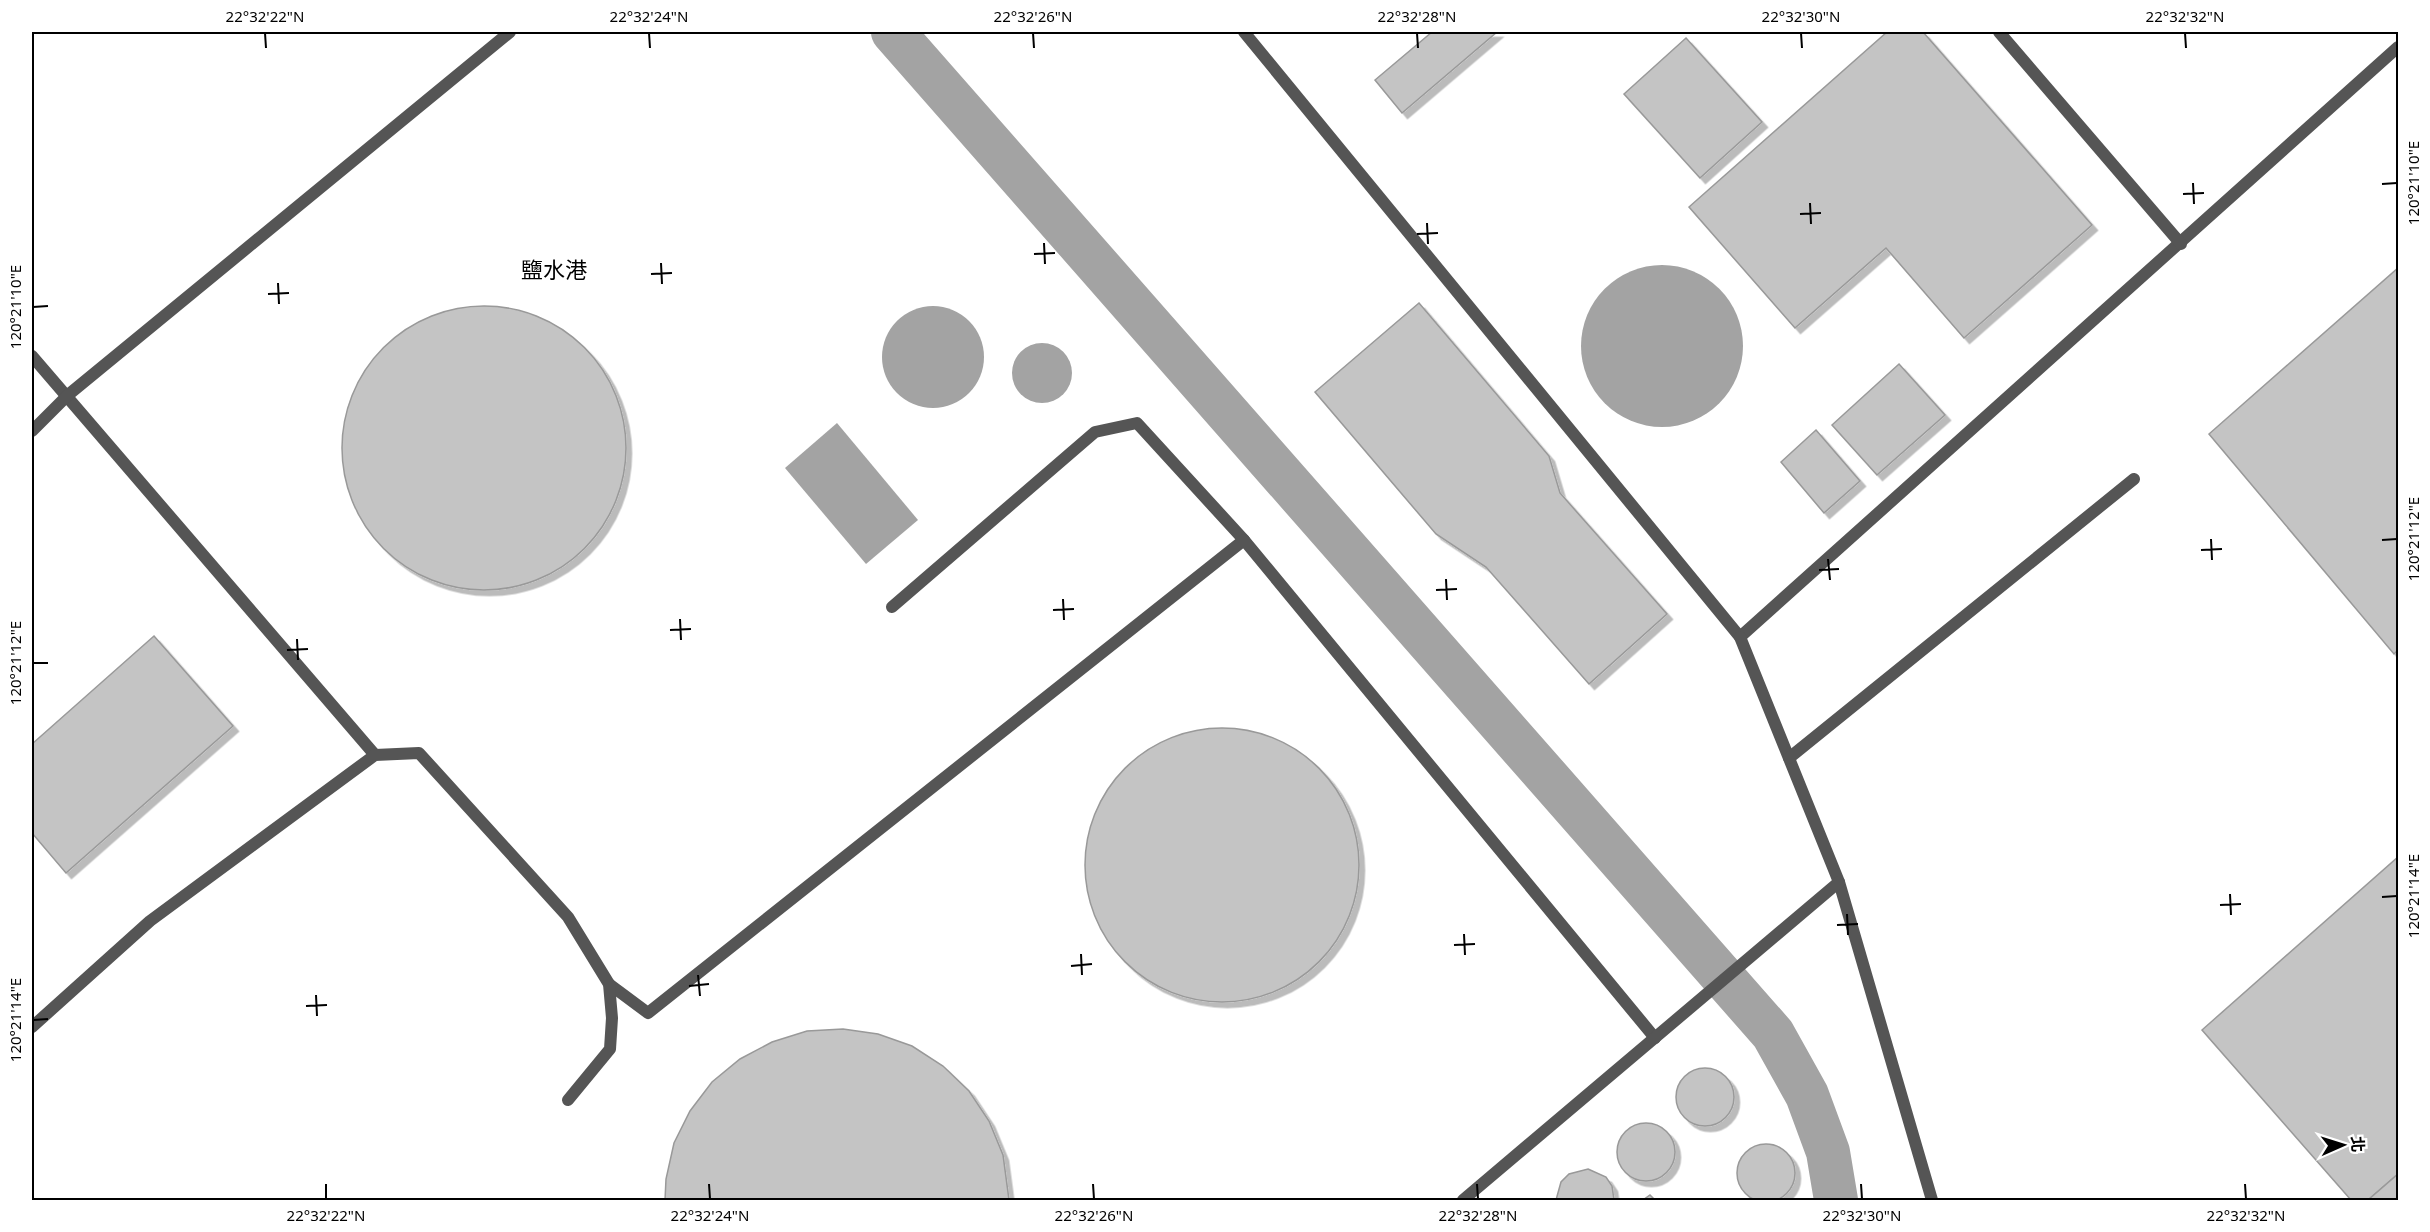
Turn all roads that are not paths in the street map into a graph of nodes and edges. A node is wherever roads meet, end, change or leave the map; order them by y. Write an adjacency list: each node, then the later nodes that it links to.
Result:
1 (510, 32): 7 (lane)
2 (1244, 32): 12 (lane)
3 (1999, 32): 5 (lane)
4 (2398, 47): 5 (lane)
5 (2181, 244): 12 (lane)
6 (32, 356): 7 (lane)
7 (68, 396): 8 (lane); 13 (lane)
8 (32, 430)
9 (2134, 478): 14 (lane)
10 (1244, 540): 11 (lane); 16 (lane); 18 (lane)
11 (892, 607)
12 (1740, 637): 14 (lane)
13 (375, 755): 16 (lane); 17 (lane)
14 (1789, 758): 15 (lane)
15 (1839, 882): 18 (lane); 21 (lane)
16 (609, 984): 19 (lane)
17 (32, 1027)
18 (1655, 1038): 20 (lane)
19 (567, 1100)
20 (1463, 1200)
21 (1932, 1200)

